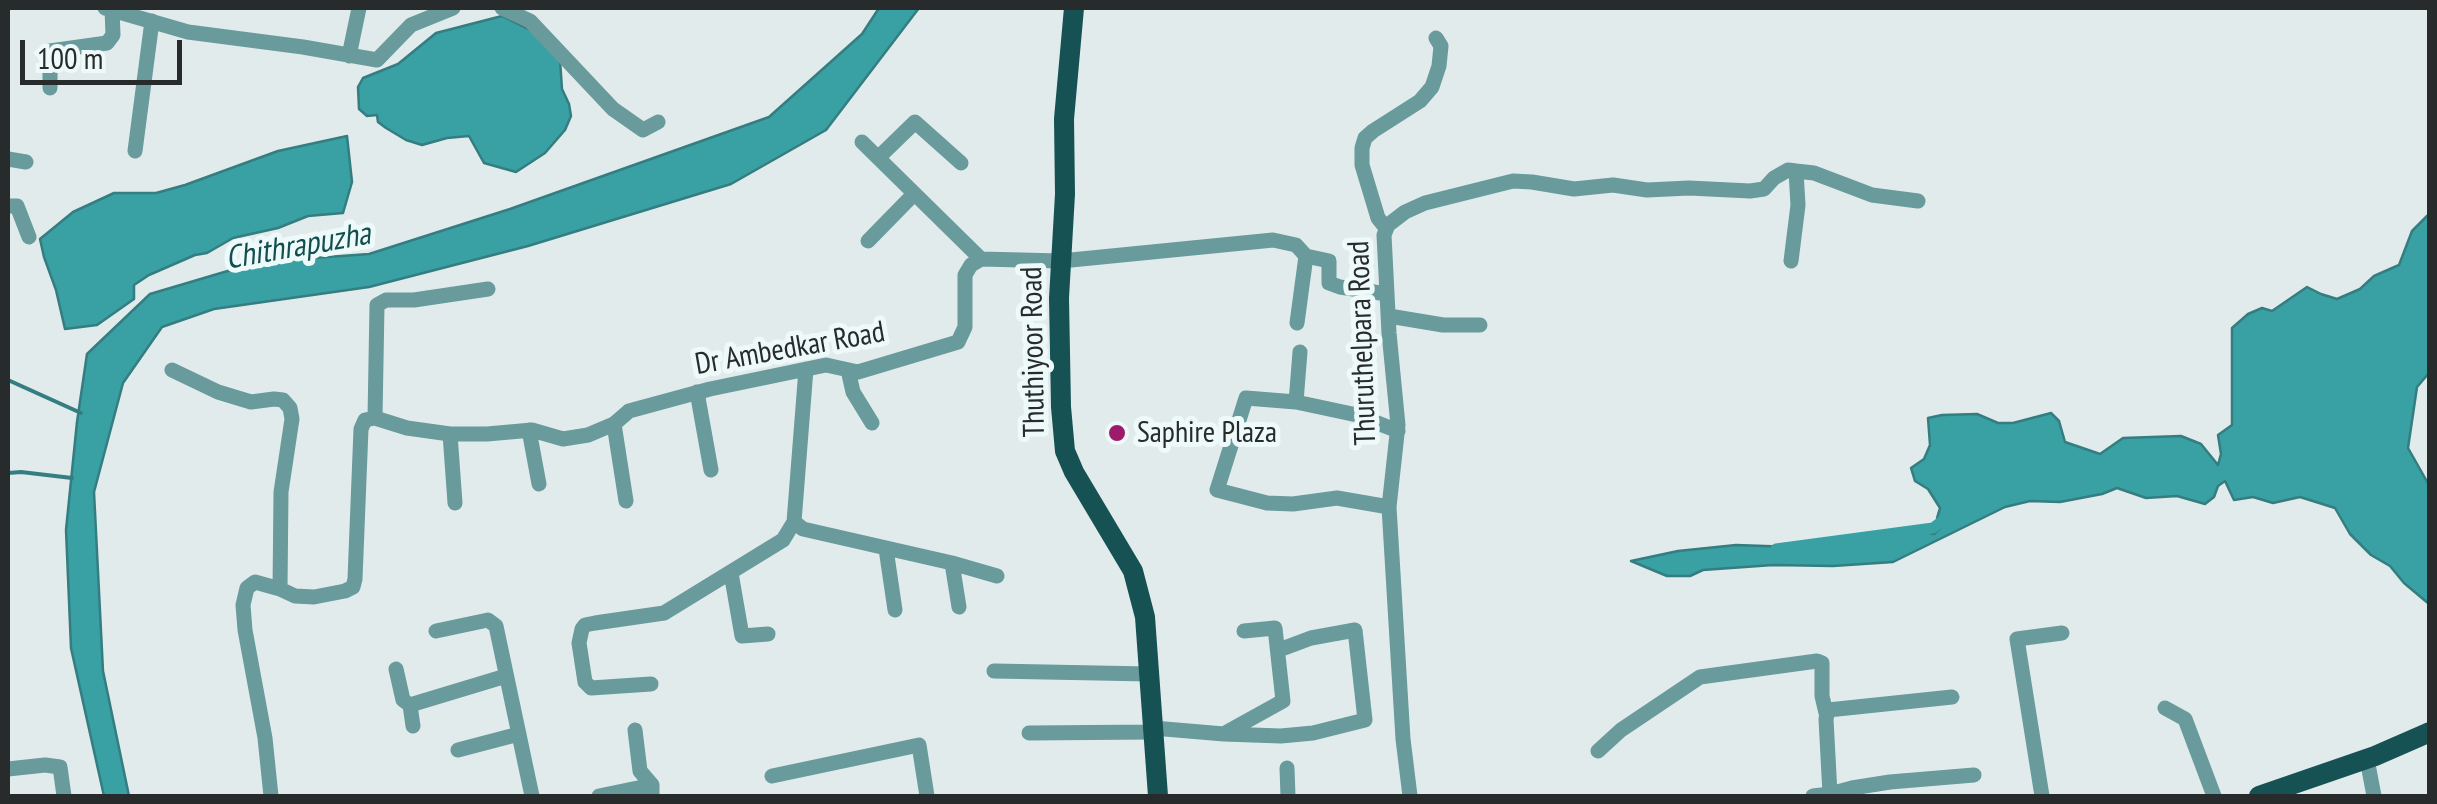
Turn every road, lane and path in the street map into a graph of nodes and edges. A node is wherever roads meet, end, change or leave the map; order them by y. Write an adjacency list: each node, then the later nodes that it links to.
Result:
1 (359, 8): 8 (street)
2 (453, 8): 8 (street)
3 (502, 8): 10 (street)
4 (1074, 8): 26 (main road, Thuthiyoor Road)
5 (116, 9): 6 (street); 9 (street)
6 (152, 20): 8 (street); 12 (street)
7 (1436, 38): 21 (street)
8 (349, 56)
9 (50, 88)
10 (658, 122)
11 (862, 142): 13 (street)
12 (135, 152)
13 (879, 157): 16 (street); 18 (street)
14 (8, 159): 15 (street)
15 (26, 162)
16 (961, 164)
17 (1796, 170): 19 (street); 21 (street, Thuruthelpara Road); 27 (street)
18 (914, 194): 23 (street); 25 (street)
19 (1918, 201)
20 (8, 206): 22 (street)
21 (1386, 228): 29 (street, Thuruthelpara Road)
22 (29, 237)
23 (868, 241)
24 (1306, 256): 26 (street); 29 (street); 31 (street)
25 (981, 259): 26 (street); 36 (street, Dr Ambedkar Road)
26 (1061, 262): 65 (main road, Thuthiyoor Road)
27 (1791, 262)
28 (488, 289): 39 (street)
29 (1388, 294): 30 (street, Thuruthelpara Road)
30 (1388, 316): 32 (street); 43 (street, Thuruthelpara Road)
31 (1297, 322)
32 (1480, 325)
33 (1300, 352): 38 (street)
34 (806, 369): 36 (street, Dr Ambedkar Road); 37 (street, Dr Ambedkar Road); 50 (street)
35 (172, 370): 55 (street)
36 (848, 370): 40 (street)
37 (697, 392): 41 (street, Dr Ambedkar Road); 45 (street)
38 (1296, 402): 43 (street); 49 (street)
39 (375, 418): 44 (street, Dr Ambedkar Road); 55 (street)
40 (872, 423)
41 (614, 424): 42 (street, Dr Ambedkar Road); 47 (street)
42 (529, 430): 44 (street, Dr Ambedkar Road); 46 (street)
43 (1398, 430): 49 (street, Thuruthelpara Road)
44 (450, 434): 48 (street)
45 (711, 470)
46 (540, 484)
47 (626, 501)
48 (455, 503)
49 (1389, 507): 97 (street, Thuruthelpara Road)
50 (794, 522): 51 (street); 53 (street)
51 (886, 549): 52 (street); 57 (street)
52 (952, 563): 54 (street); 56 (street)
53 (730, 573): 60 (street); 67 (street)
54 (997, 576)
55 (280, 589): 91 (street)
56 (959, 607)
57 (895, 610)
58 (436, 631): 66 (street)
59 (1244, 632): 62 (street)
60 (768, 634)
61 (2062, 634): 99 (street)
62 (1279, 650): 72 (street); 80 (street)
63 (396, 668): 69 (street)
64 (994, 671): 65 (street)
65 (1149, 674): 75 (main road, Thuthiyoor Road)
66 (506, 676): 69 (street); 78 (street)
67 (650, 684)
68 (1952, 697): 71 (street)
69 (410, 705): 73 (street)
70 (2165, 708): 100 (street)
71 (1826, 713): 82 (street); 89 (street)
72 (1258, 715): 79 (street); 80 (street)
73 (413, 726)
74 (635, 730): 88 (street)
75 (1153, 730): 77 (street); 79 (street); 95 (main road, Thuthiyoor Road)
76 (2430, 732): 83 (main road)
77 (1029, 733)
78 (519, 734): 81 (street); 92 (street)
79 (1224, 734): 80 (street)
80 (1264, 736)
81 (458, 750)
82 (1598, 751)
83 (2367, 759): 101 (main road); 102 (street)
84 (1287, 768): 96 (street)
85 (8, 769): 90 (street)
86 (772, 776): 94 (street)
87 (1974, 776): 89 (street)
88 (652, 791): 93 (street)
89 (1830, 795): 98 (street)
90 (64, 796)
91 (271, 796)
92 (532, 796)
93 (599, 796)
94 (927, 796)
95 (1158, 796)
96 (1288, 796)
97 (1410, 796)
98 (1812, 796)
99 (2042, 796)
100 (2214, 796)
101 (2259, 796)
102 (2374, 796)

